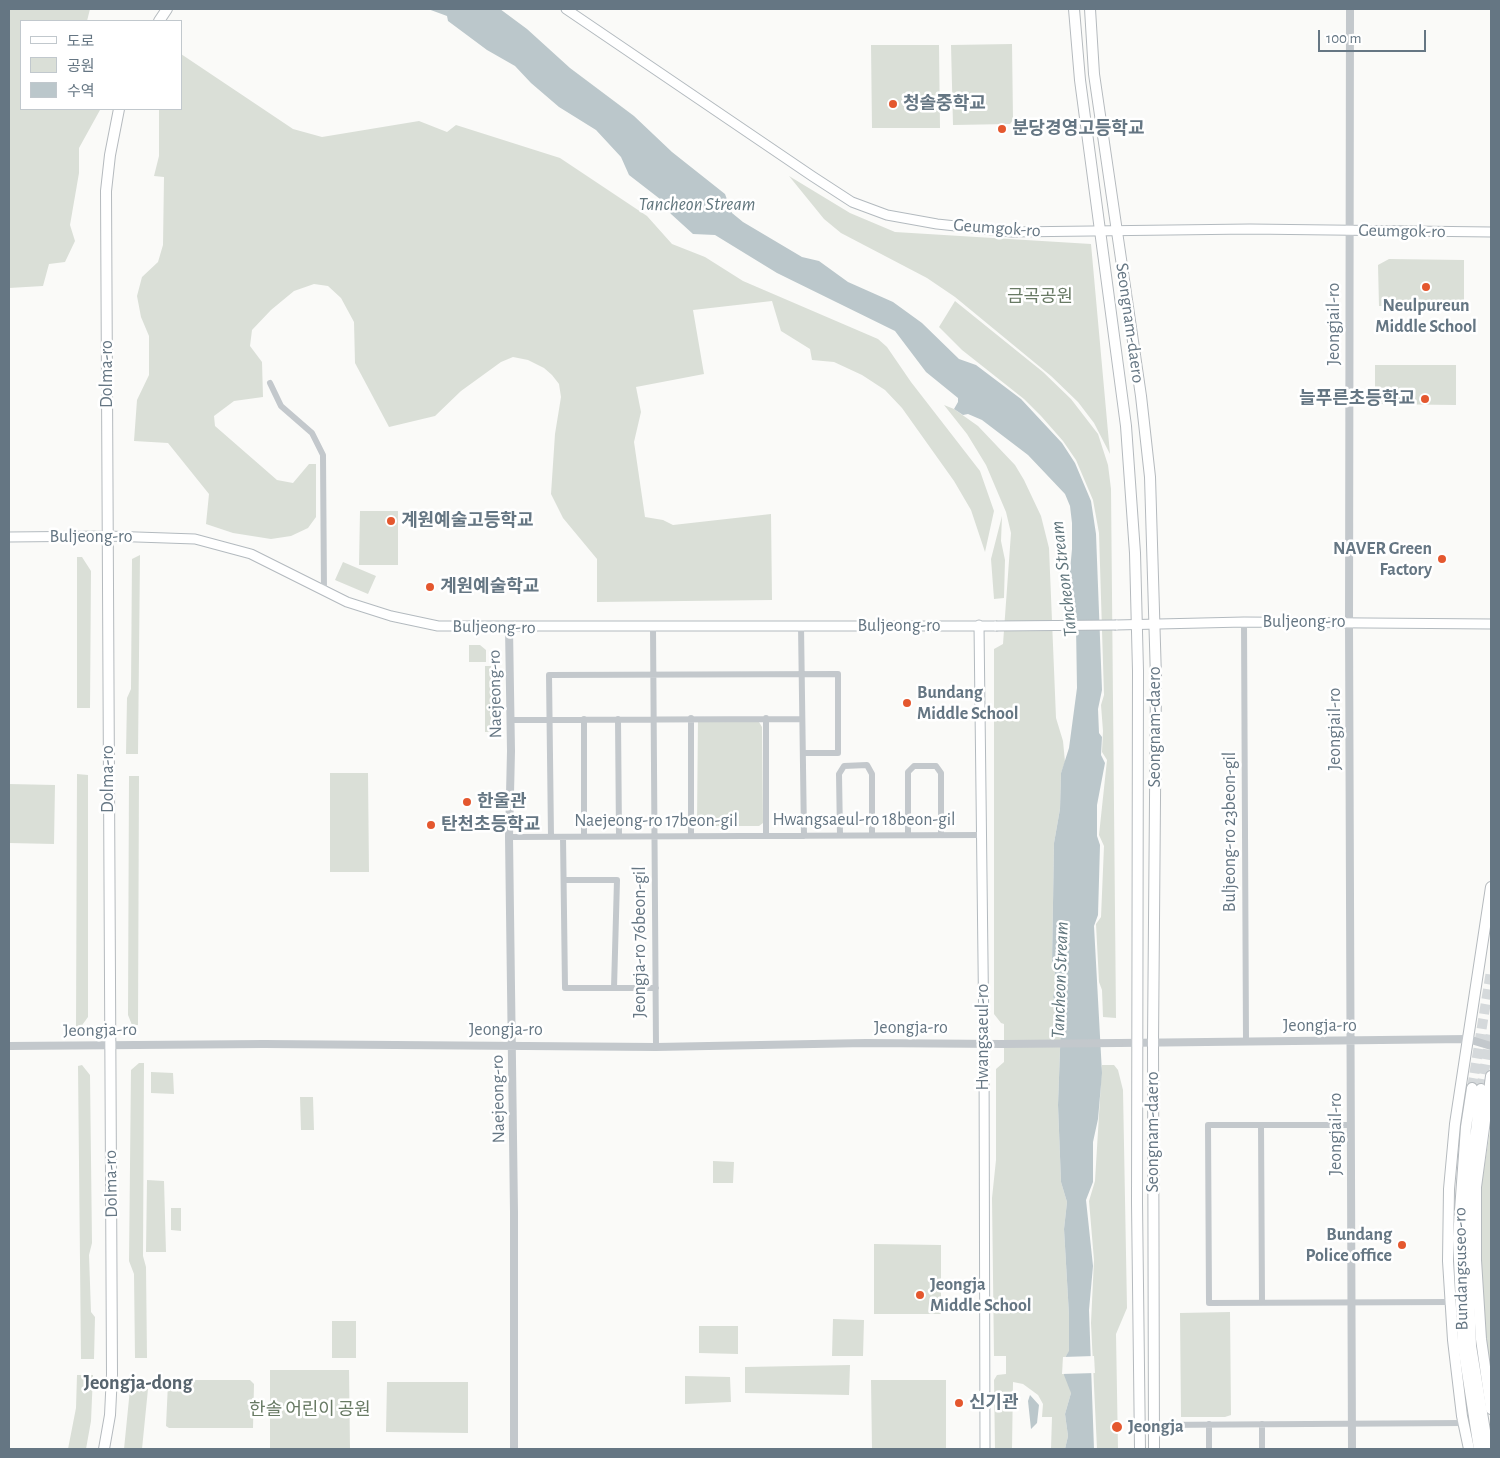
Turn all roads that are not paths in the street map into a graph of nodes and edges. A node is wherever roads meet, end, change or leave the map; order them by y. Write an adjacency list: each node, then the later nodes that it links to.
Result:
1 (168, 9): 6 (main road)
2 (566, 9): 8 (main road, Geumgok-ro)
3 (1074, 9): 8 (main road, Seongnam-daero)
4 (1090, 9): 9 (main road, Seongnam-daero)
5 (1350, 9): 10 (street, Jeongjail-ro)
6 (160, 20)
7 (119, 110): 13 (main road, Dolma-ro)
8 (1100, 231): 9 (main road, Geumgok-ro); 18 (main road, Seongnam-daero)
9 (1117, 231): 10 (main road, Geumgok-ro); 19 (main road, Seongnam-daero)
10 (1349, 231): 11 (main road, Geumgok-ro); 17 (street, Jeongjail-ro)
11 (1491, 232)
12 (270, 383): 15 (street)
13 (108, 536): 14 (main road, Buljeong-ro); 15 (main road, Buljeong-ro); 63 (main road, Dolma-ro)
14 (9, 537)
15 (324, 591): 24 (main road, Buljeong-ro)
16 (1244, 622): 17 (main road, Buljeong-ro); 19 (main road, Buljeong-ro); 58 (street, Buljeong-ro 23beon-gil)
17 (1349, 622): 20 (main road, Buljeong-ro); 56 (street, Jeongjail-ro)
18 (1137, 624): 19 (main road, Buljeong-ro); 21 (main road, Buljeong-ro, bridge); 59 (main road, Seongnam-daero)
19 (1154, 624): 57 (main road, Seongnam-daero)
20 (1491, 624)
21 (979, 625): 22 (main road, Buljeong-ro); 40 (main road, Hwangsaeul-ro)
22 (801, 626): 23 (main road, Buljeong-ro); 25 (street)
23 (653, 627): 24 (main road, Buljeong-ro); 26 (street, Jeongja-ro 76beon-gil)
24 (509, 628): 34 (street, Naejeong-ro)
25 (802, 674): 26 (street); 29 (street); 35 (street)
26 (654, 675): 30 (street); 33 (street, Jeongja-ro 76beon-gil)
27 (691, 718): 28 (street); 33 (street); 44 (street)
28 (766, 718): 29 (street); 46 (street)
29 (802, 718): 35 (street)
30 (550, 719): 31 (street); 34 (street); 49 (street)
31 (584, 719): 32 (street); 41 (street)
32 (618, 719): 33 (street); 42 (street)
33 (654, 719): 43 (street, Jeongja-ro 76beon-gil)
34 (511, 720): 48 (street, Naejeong-ro)
35 (803, 752): 47 (street)
36 (840, 835): 37 (street, Hwangsaeul-ro 18beon-gil); 37 (street); 47 (street, Hwangsaeul-ro 18beon-gil)
37 (872, 835): 38 (street, Hwangsaeul-ro 18beon-gil)
38 (908, 835): 39 (street, Hwangsaeul-ro 18beon-gil); 39 (street)
39 (941, 835): 40 (street, Hwangsaeul-ro 18beon-gil)
40 (980, 835): 60 (main road, Hwangsaeul-ro)
41 (584, 836): 42 (street, Naejeong-ro 17beon-gil); 50 (street, Naejeong-ro 17beon-gil)
42 (619, 836): 43 (street, Naejeong-ro 17beon-gil)
43 (655, 836): 44 (street, Naejeong-ro 17beon-gil); 54 (street, Jeongja-ro 76beon-gil)
44 (691, 836): 45 (street, Naejeong-ro 17beon-gil)
45 (748, 836): 46 (street, Hwangsaeul-ro 18beon-gil)
46 (766, 836): 47 (street, Hwangsaeul-ro 18beon-gil)
47 (804, 836)
48 (509, 837): 49 (street, Naejeong-ro 17beon-gil); 61 (street, Naejeong-ro)
49 (551, 837): 50 (street, Naejeong-ro 17beon-gil)
50 (563, 837): 51 (street, Naejeong-ro 17beon-gil)
51 (564, 880): 53 (street, Naejeong-ro 17beon-gil); 53 (street)
52 (1491, 888): 55 (main road)
53 (614, 988): 54 (street)
54 (656, 988): 65 (street, Jeongja-ro 76beon-gil)
55 (1468, 1040): 56 (street, Jeongja-ro); 64 (street, Jeongja-ro); 71 (main road)
56 (1352, 1041): 58 (street, Jeongja-ro); 68 (street, Jeongjail-ro)
57 (1153, 1042): 58 (street, Jeongja-ro); 59 (street, Jeongja-ro); 77 (main road, Seongnam-daero)
58 (1246, 1042)
59 (1137, 1043): 60 (street, Jeongja-ro, bridge); 81 (main road, Seongnam-daero)
60 (984, 1044): 65 (street, Jeongja-ro); 80 (main road, Hwangsaeul-ro)
61 (512, 1045): 63 (street, Jeongja-ro); 65 (street, Jeongja-ro); 79 (street, Naejeong-ro)
62 (9, 1046): 63 (street, Jeongja-ro)
63 (109, 1046): 78 (main road, Dolma-ro)
64 (1491, 1046)
65 (656, 1047)
66 (1491, 1076): 72 (main road)
67 (1262, 1125): 68 (street); 69 (street); 69 (street)
68 (1351, 1125): 70 (street, Jeongjail-ro)
69 (1262, 1302): 70 (street)
70 (1352, 1302): 71 (street); 76 (street, Jeongjail-ro)
71 (1450, 1302): 73 (main road)
72 (1491, 1409)
73 (1463, 1423): 76 (street); 86 (main road)
74 (1209, 1424): 75 (street); 77 (street); 83 (street)
75 (1262, 1424): 76 (street); 84 (street)
76 (1352, 1424): 85 (street, Jeongjail-ro)
77 (1154, 1425): 82 (main road, Seongnam-daero)
78 (104, 1449)
79 (514, 1449)
80 (984, 1449)
81 (1140, 1449)
82 (1154, 1449)
83 (1209, 1449)
84 (1262, 1449)
85 (1352, 1449)
86 (1469, 1449)
87 (1480, 1449): 88 (main road, Bundangsuseo-ro)
88 (1488, 1449)

